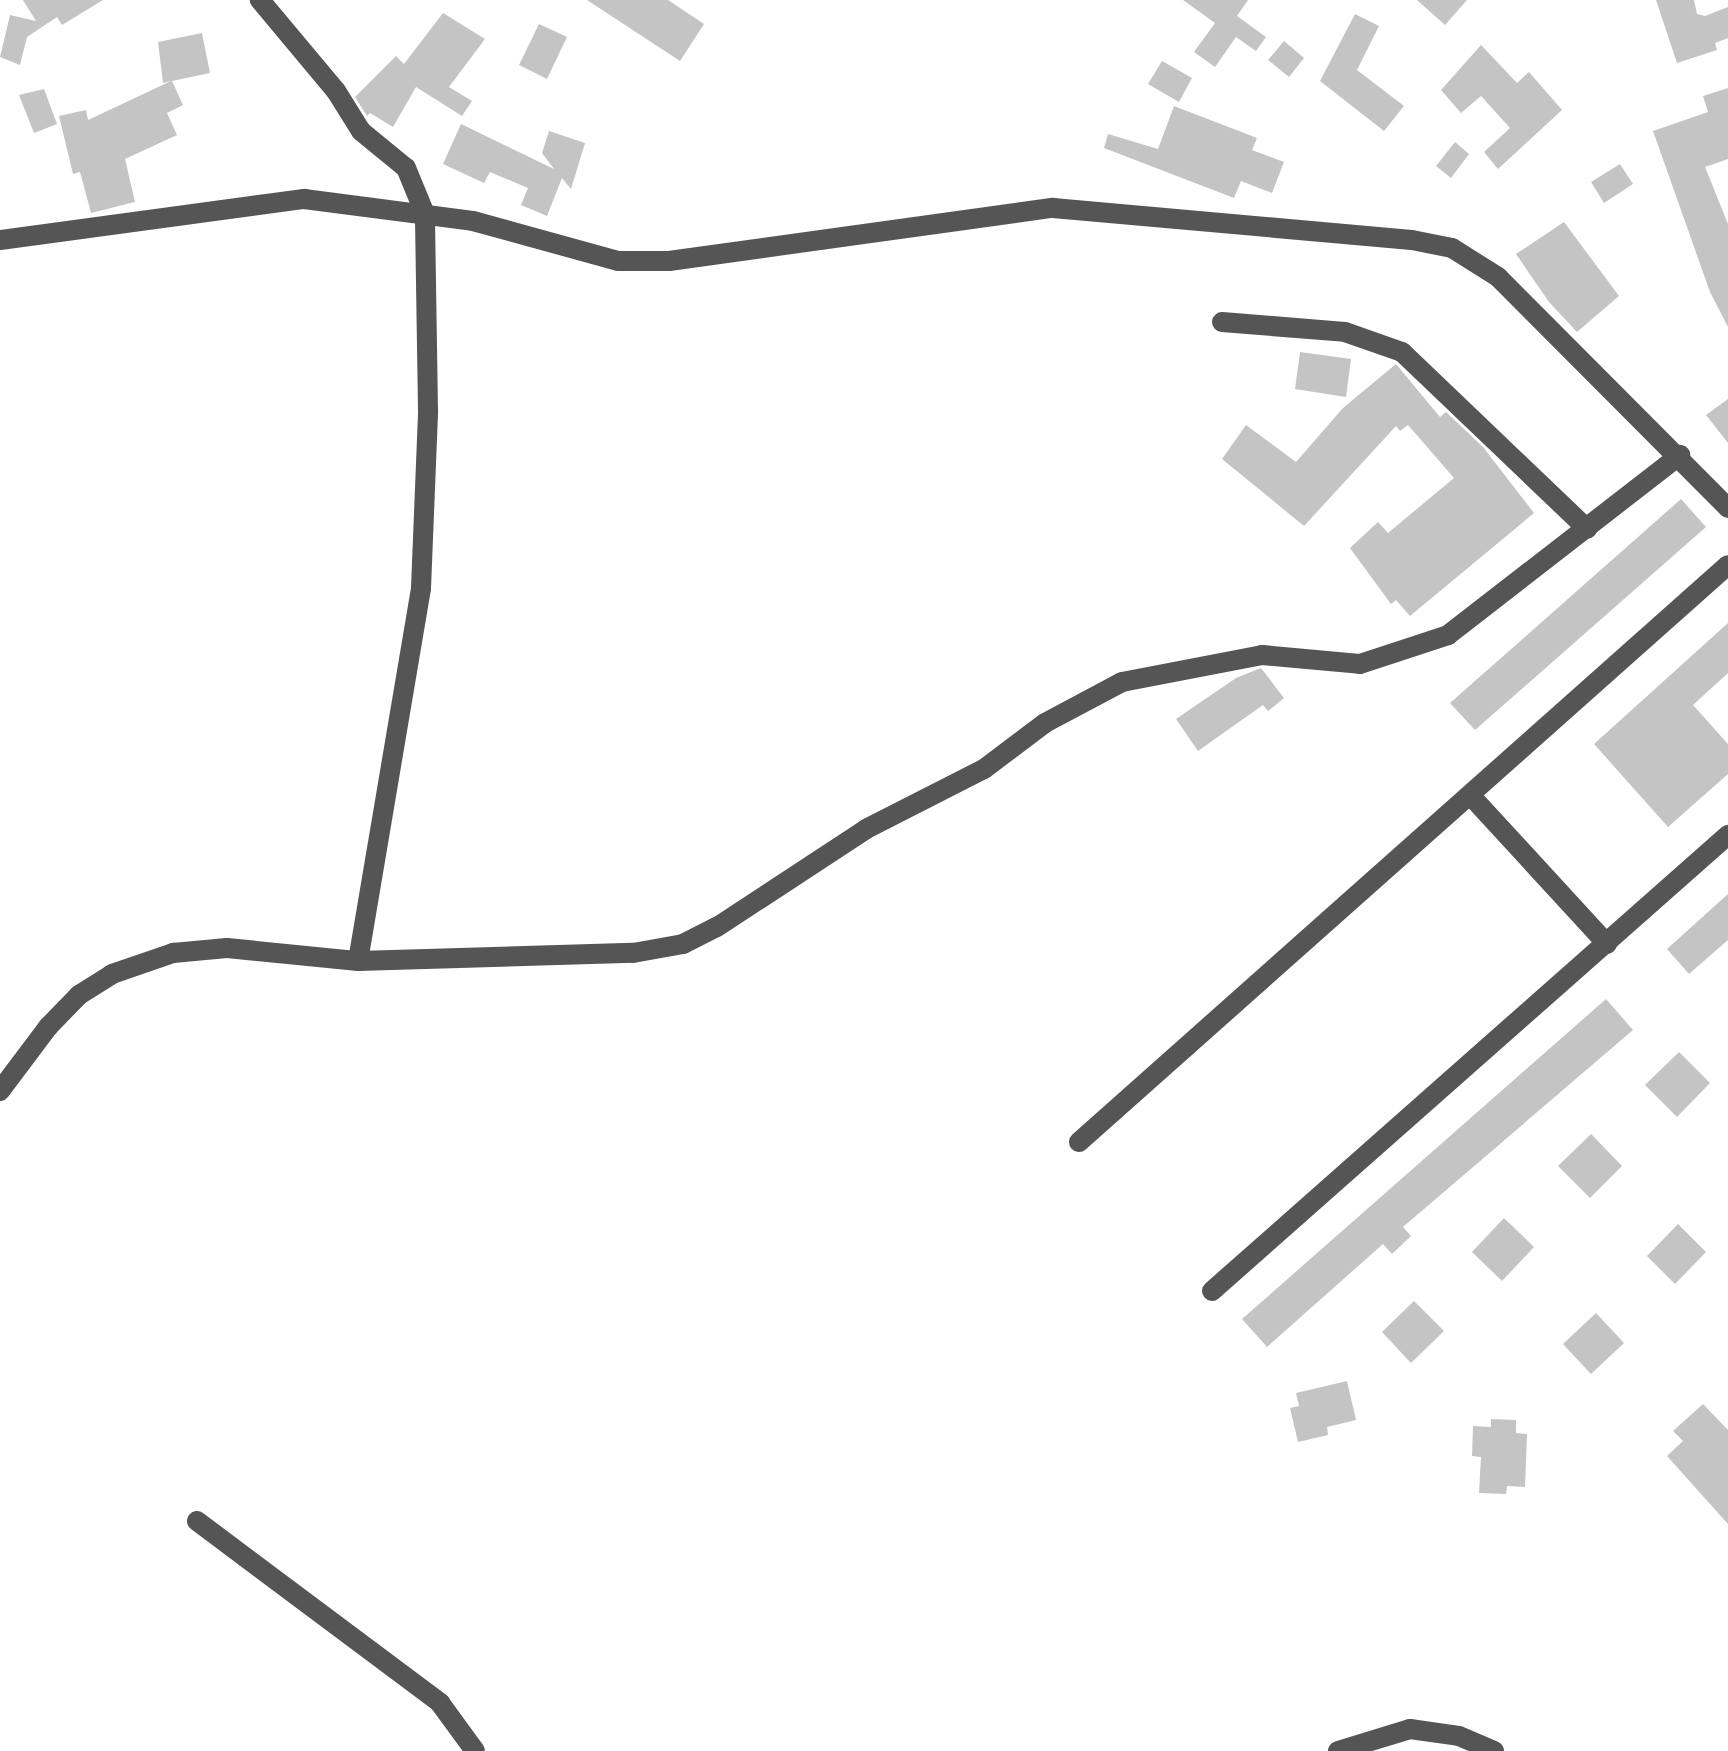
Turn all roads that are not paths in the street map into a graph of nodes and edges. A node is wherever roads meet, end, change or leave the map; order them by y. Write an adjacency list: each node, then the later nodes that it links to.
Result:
1 (260, 0): 2 (street)
2 (425, 214): 3 (street); 5 (street); 12 (street)
3 (0, 240)
4 (1222, 322): 7 (street)
5 (1680, 455): 6 (street); 7 (street)
6 (1728, 508)
7 (1587, 529): 12 (street)
8 (1728, 565): 9 (street)
9 (1471, 796): 11 (street); 14 (street)
10 (1728, 835): 11 (street)
11 (1607, 944): 15 (street)
12 (358, 961): 13 (street)
13 (0, 1091)
14 (1079, 1142)
15 (1212, 1291)
16 (197, 1521): 17 (street)
17 (475, 1751)
18 (1338, 1751): 19 (street)
19 (1494, 1751)

